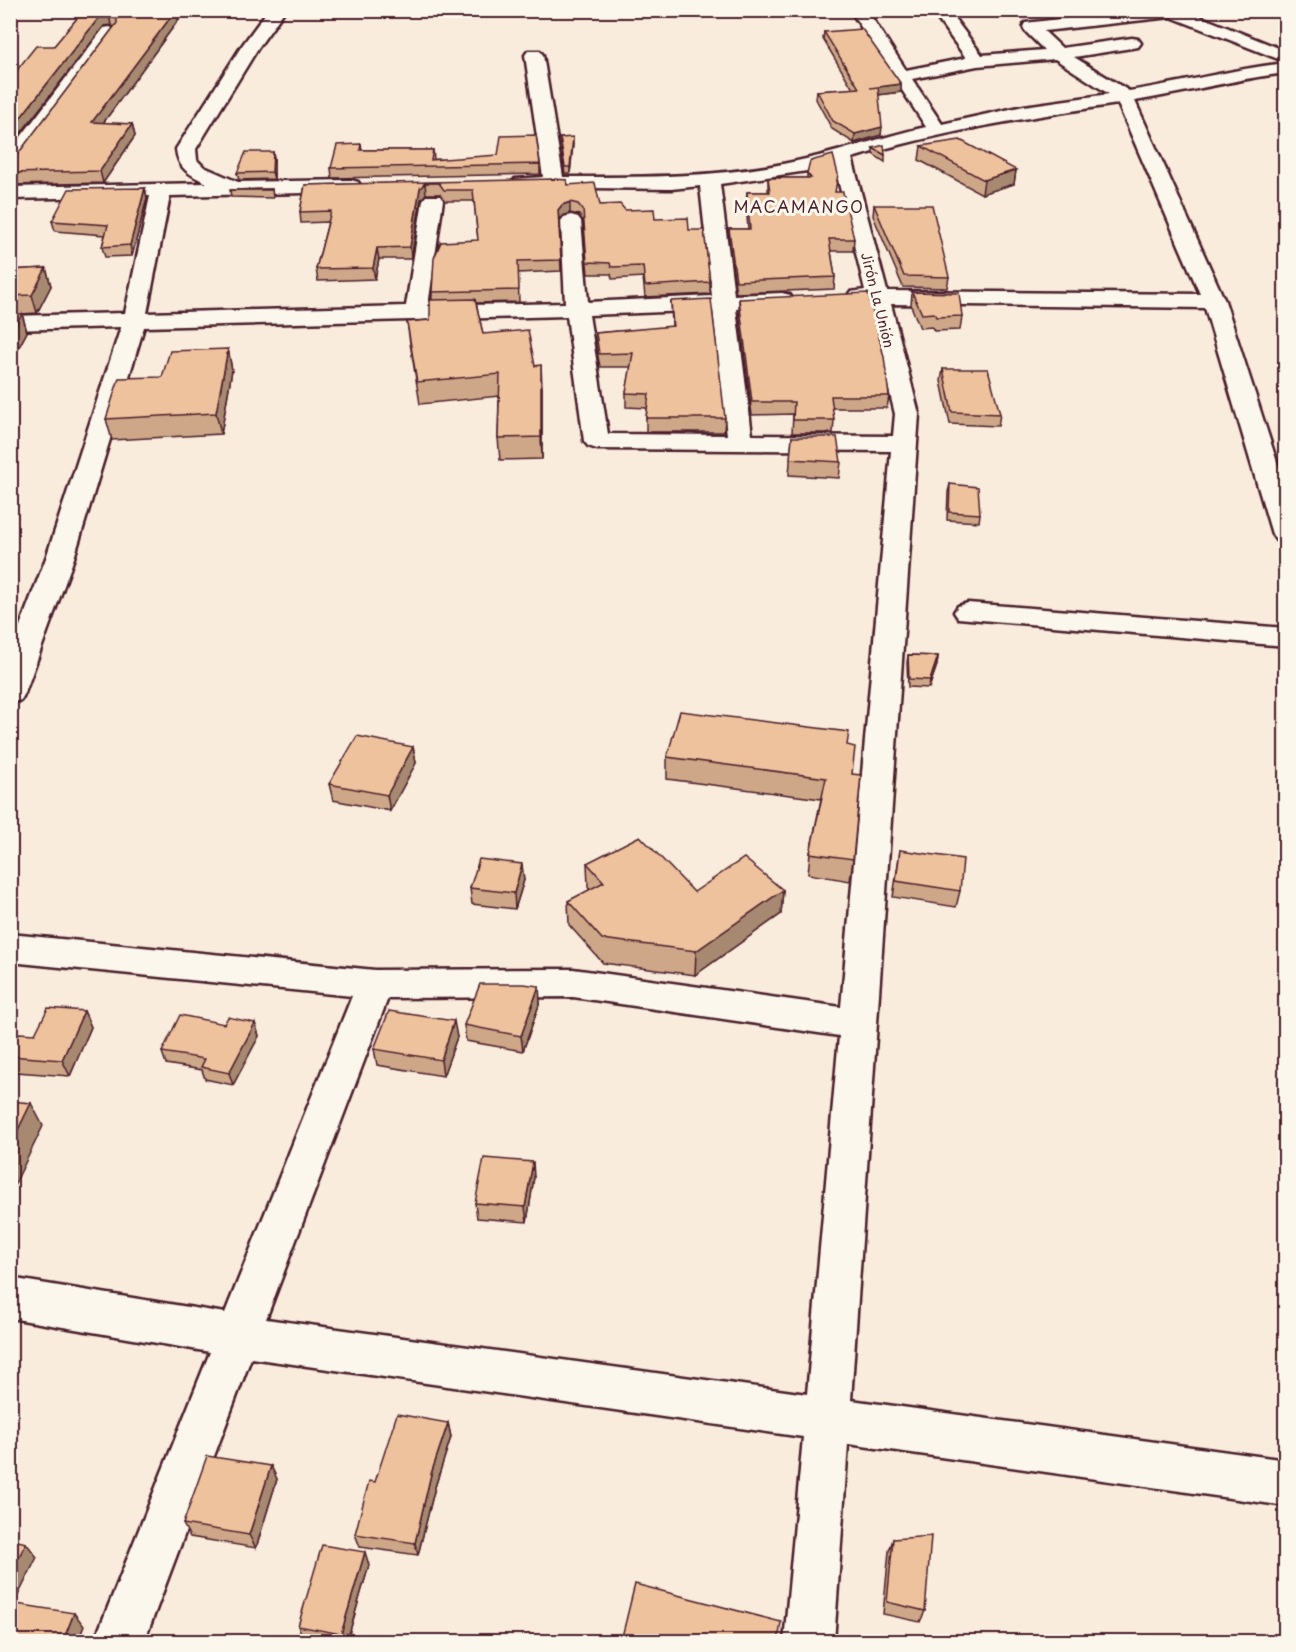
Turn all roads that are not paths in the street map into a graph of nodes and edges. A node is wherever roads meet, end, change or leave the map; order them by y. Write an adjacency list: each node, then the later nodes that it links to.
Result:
1 (277, 10): 21 (street)
2 (858, 10): 12 (street)
3 (939, 10): 10 (street)
4 (1170, 11): 7 (street); 9 (street)
5 (110, 32): 16 (street)
6 (1132, 43): 7 (street)
7 (1058, 54): 10 (street); 13 (street)
8 (534, 55): 18 (street)
9 (1286, 57)
10 (976, 61): 12 (street)
11 (1286, 68): 13 (street)
12 (900, 75): 14 (street)
13 (1123, 95): 14 (street); 29 (street)
14 (937, 130): 15 (street)
15 (842, 156): 17 (street); 26 (street, Jirón La Unión)
16 (10, 165)
17 (709, 179): 18 (street); 30 (street)
18 (554, 182): 19 (street)
19 (506, 183)
20 (370, 185): 21 (street)
21 (239, 190): 23 (street)
22 (435, 190): 32 (street)
23 (162, 191): 24 (street); 33 (street)
24 (10, 193)
25 (571, 221): 31 (street)
26 (877, 296): 27 (street); 29 (street); 36 (street, Jirón La Unión)
27 (842, 298)
28 (806, 299): 30 (street)
29 (1214, 301): 37 (street)
30 (724, 302): 31 (street); 35 (street)
31 (577, 309): 32 (street); 35 (street)
32 (416, 313): 33 (street)
33 (135, 319): 34 (street); 40 (street)
34 (10, 323)
35 (740, 442): 36 (street)
36 (904, 444): 43 (street, Jirón La Unión)
37 (1286, 534)
38 (968, 612): 39 (street)
39 (1286, 637)
40 (10, 693)
41 (10, 948): 42 (street)
42 (375, 984): 43 (street); 45 (street)
43 (858, 1024): 46 (street, Jirón La Unión)
44 (10, 1298): 45 (street)
45 (238, 1336): 46 (street); 48 (street)
46 (826, 1419): 47 (street); 49 (street, Jirón La Unión)
47 (1286, 1483)
48 (119, 1641)
49 (809, 1641)

